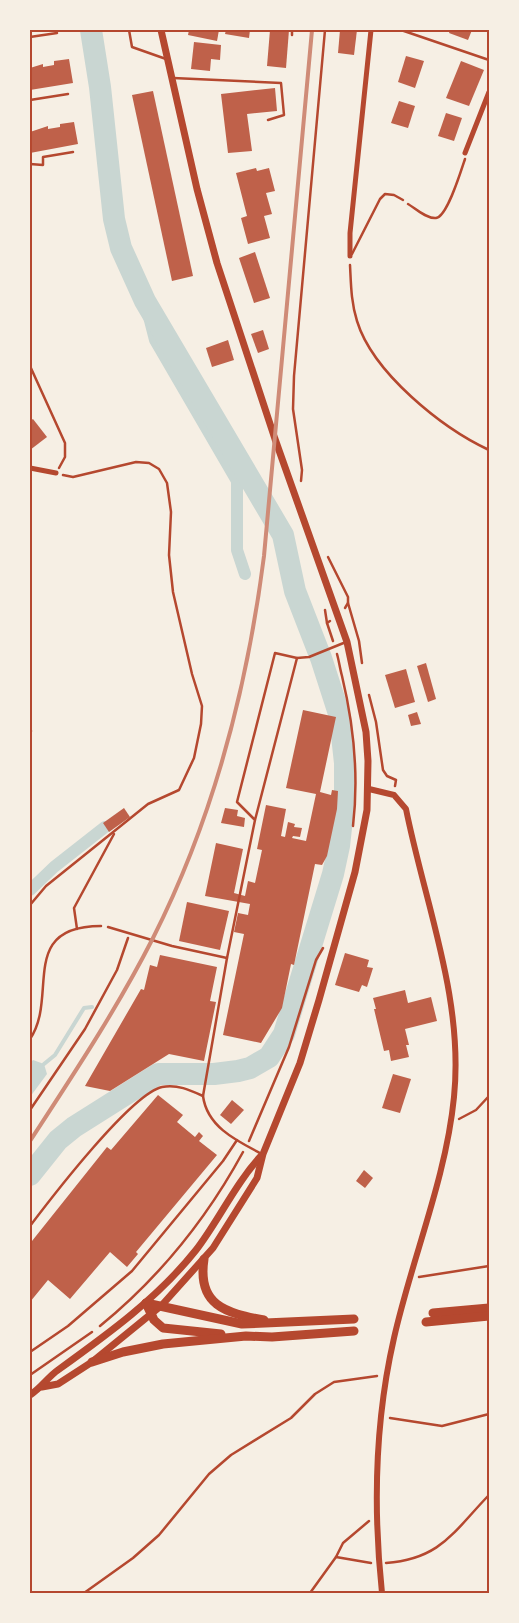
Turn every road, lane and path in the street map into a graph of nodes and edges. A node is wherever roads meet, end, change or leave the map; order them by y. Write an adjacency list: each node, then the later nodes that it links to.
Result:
1 (129, 30): 10 (lane)
2 (161, 30): 10 (main road)
3 (292, 30): 8 (path)
4 (326, 30): 26 (path)
5 (371, 30): 21 (street)
6 (401, 30): 11 (path)
7 (57, 33): 9 (path)
8 (292, 35)
9 (30, 37)
10 (167, 59): 12 (main road)
11 (489, 60)
12 (171, 78): 16 (lane); 29 (main road)
13 (489, 92): 18 (street)
14 (68, 94): 15 (path)
15 (30, 100)
16 (268, 120)
17 (73, 152): 19 (path)
18 (466, 153): 20 (path)
19 (30, 164)
20 (403, 200): 21 (lane)
21 (350, 256): 23 (path)
22 (30, 366): 25 (path)
23 (489, 450)
24 (30, 468): 25 (street)
25 (56, 473): 39 (path)
26 (303, 488)
27 (326, 553): 28 (path)
28 (348, 603): 29 (path); 33 (path)
29 (339, 614): 30 (main road); 31 (path)
30 (347, 642): 31 (lane); 36 (main road)
31 (335, 645): 32 (lane); 38 (path)
32 (297, 658): 37 (lane); 37 (lane)
33 (362, 666)
34 (368, 690): 35 (path)
35 (396, 780)
36 (369, 789): 50 (street); 53 (main road)
37 (255, 820): 45 (lane)
38 (353, 830)
39 (115, 832): 40 (path); 42 (path)
40 (30, 905)
41 (108, 926): 42 (path); 43 (lane)
42 (77, 929): 46 (path)
43 (131, 932): 45 (lane); 49 (path)
44 (325, 944): 52 (path)
45 (227, 958): 47 (lane)
46 (30, 1039)
47 (203, 1096): 51 (lane); 54 (lane)
48 (489, 1096): 50 (path)
49 (30, 1110)
50 (451, 1120): 57 (street)
51 (237, 1140): 52 (lane); 69 (lane)
52 (247, 1146): 53 (lane); 71 (path)
53 (263, 1154): 55 (main road); 58 (main road)
54 (30, 1226)
55 (204, 1259): 59 (main road); 65 (highway)
56 (489, 1266): 57 (path)
57 (411, 1276): 72 (street)
58 (146, 1303): 59 (highway); 62 (highway); 73 (main road)
59 (162, 1305): 62 (main road); 65 (highway)
60 (489, 1308): 61 (highway)
61 (433, 1313)
62 (151, 1315): 68 (highway); 70 (main road)
63 (489, 1316): 66 (highway)
64 (354, 1319): 65 (highway)
65 (287, 1322)
66 (426, 1322)
67 (354, 1331): 68 (highway)
68 (246, 1336): 70 (highway)
69 (30, 1352)
70 (92, 1362): 73 (main road)
71 (30, 1375)
72 (386, 1375): 76 (street); 81 (path)
73 (42, 1386): 74 (main road)
74 (30, 1395)
75 (489, 1414): 76 (path)
76 (380, 1416): 78 (street)
77 (489, 1494): 80 (path)
78 (377, 1518): 79 (path); 80 (street)
79 (336, 1557): 80 (path); 82 (path)
80 (378, 1563): 83 (street)
81 (84, 1593)
82 (310, 1593)
83 (382, 1593)

